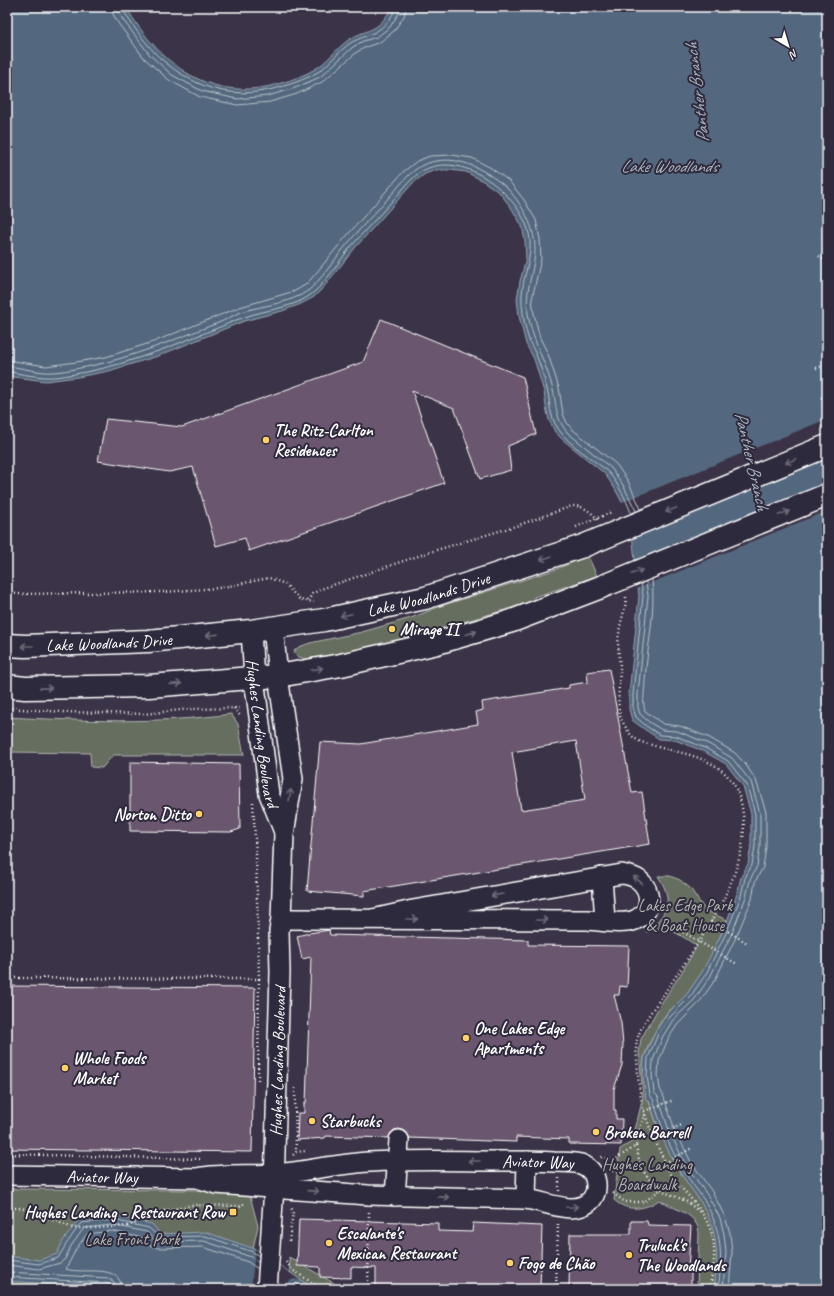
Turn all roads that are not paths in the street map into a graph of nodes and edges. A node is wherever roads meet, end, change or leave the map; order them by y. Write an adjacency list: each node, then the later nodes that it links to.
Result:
1 (827, 446): 3 (main road, Lake Woodlands Drive, one-way to 3, bridge)
2 (827, 495): 6 (main road, one-way to 2, bridge)
3 (273, 627): 4 (main road, Lake Woodlands Drive); 6 (street, Hughes Landing Boulevard)
4 (251, 631): 5 (main road, Lake Woodlands Drive, one-way to 5); 7 (street, Hughes Landing Boulevard)
5 (7, 644)
6 (278, 676): 7 (main road); 9 (street, Hughes Landing Boulevard, one-way to 6)
7 (254, 678): 8 (main road, one-way to 7); 9 (street, Hughes Landing Boulevard)
8 (7, 686)
9 (284, 834): 11 (street, Hughes Landing Boulevard)
10 (602, 877): 12 (street); 12 (street, one-way to 10); 13 (street, one-way to 13)
11 (281, 919): 13 (street); 18 (street, Hughes Landing Boulevard)
12 (605, 921): 13 (street, one-way to 12)
13 (365, 924)
14 (399, 1140): 15 (street)
15 (397, 1161): 16 (street, Aviator Way, one-way to 15); 18 (street, Aviator Way); 19 (street)
16 (527, 1161): 20 (street); 20 (street, Aviator Way, one-way to 16)
17 (7, 1175): 18 (street, Aviator Way)
18 (274, 1181): 19 (street, Aviator Way, one-way to 19); 21 (street, Hughes Landing Boulevard)
19 (395, 1196): 20 (street, Aviator Way, one-way to 20)
20 (526, 1198)
21 (267, 1289)

